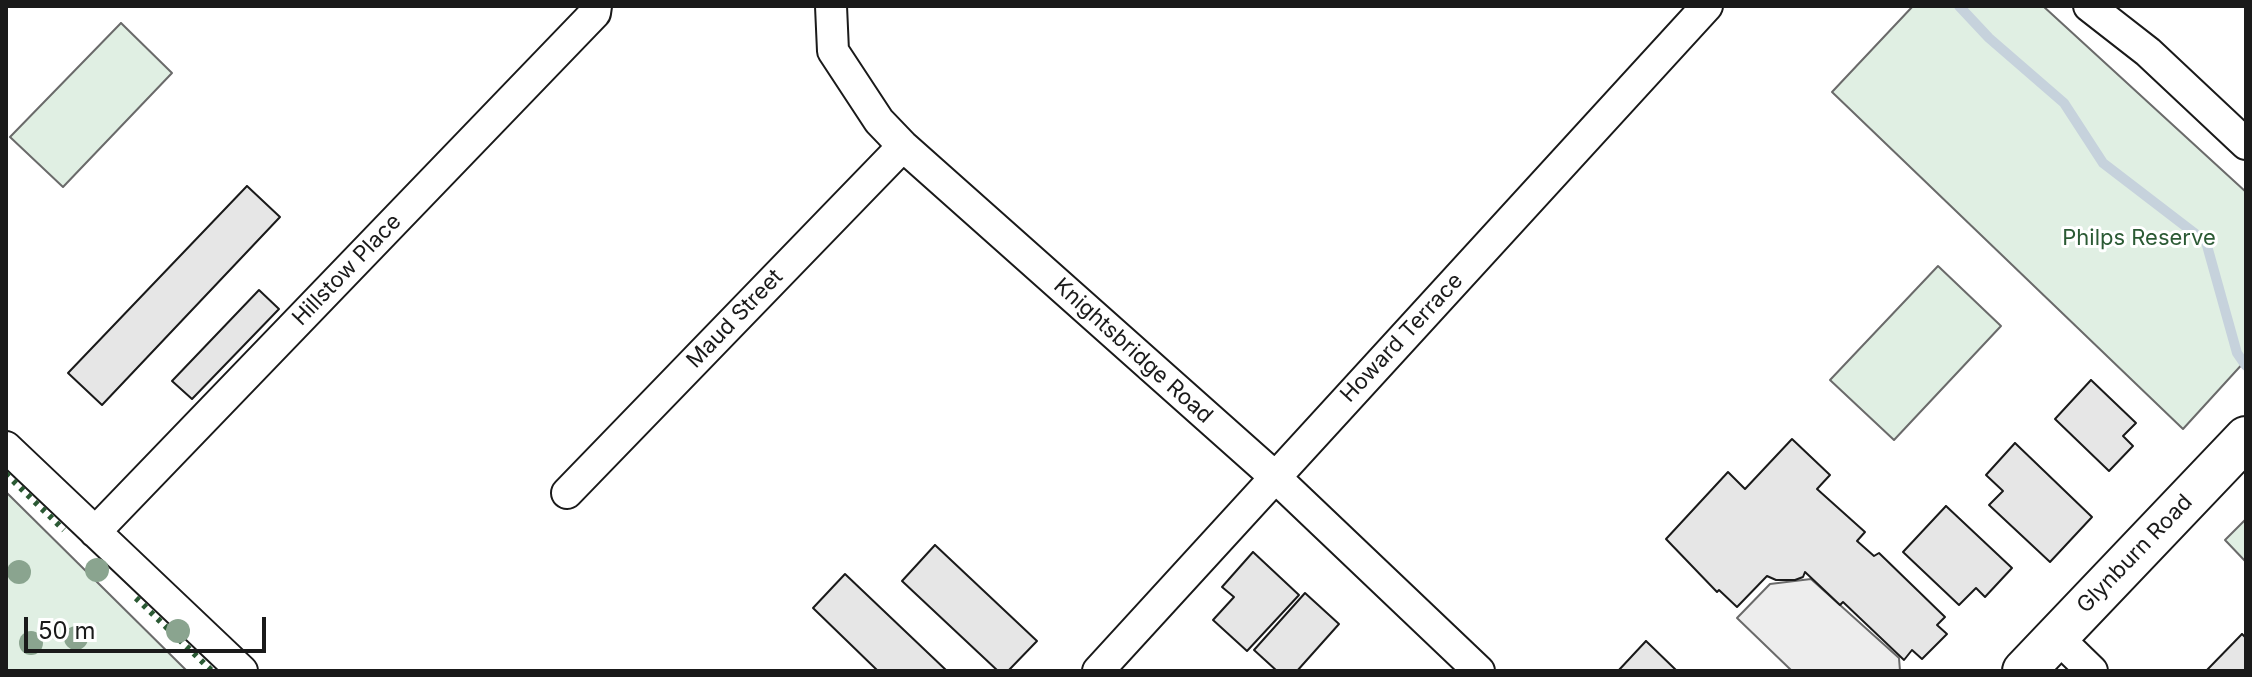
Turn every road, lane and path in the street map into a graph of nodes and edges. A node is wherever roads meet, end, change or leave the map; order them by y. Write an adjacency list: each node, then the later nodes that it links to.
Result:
1 (596, 6): 11 (street, Hillstow Place)
2 (831, 6): 6 (street, Knightsbridge Road)
3 (1707, 6): 9 (street, Howard Terrace)
4 (2089, 6): 5 (street)
5 (2246, 144)
6 (903, 146): 9 (street, Knightsbridge Road); 10 (street, Maud Street)
7 (2246, 438): 12 (main road, Glynburn Road)
8 (6, 447): 11 (street)
9 (1274, 476): 14 (street, Howard Terrace); 15 (street, Knightsbridge Road)
10 (567, 493)
11 (95, 532): 13 (street)
12 (2057, 637): 16 (main road, Glynburn Road); 17 (street)
13 (242, 671)
14 (1098, 671)
15 (1479, 671)
16 (2024, 671)
17 (2092, 671)

